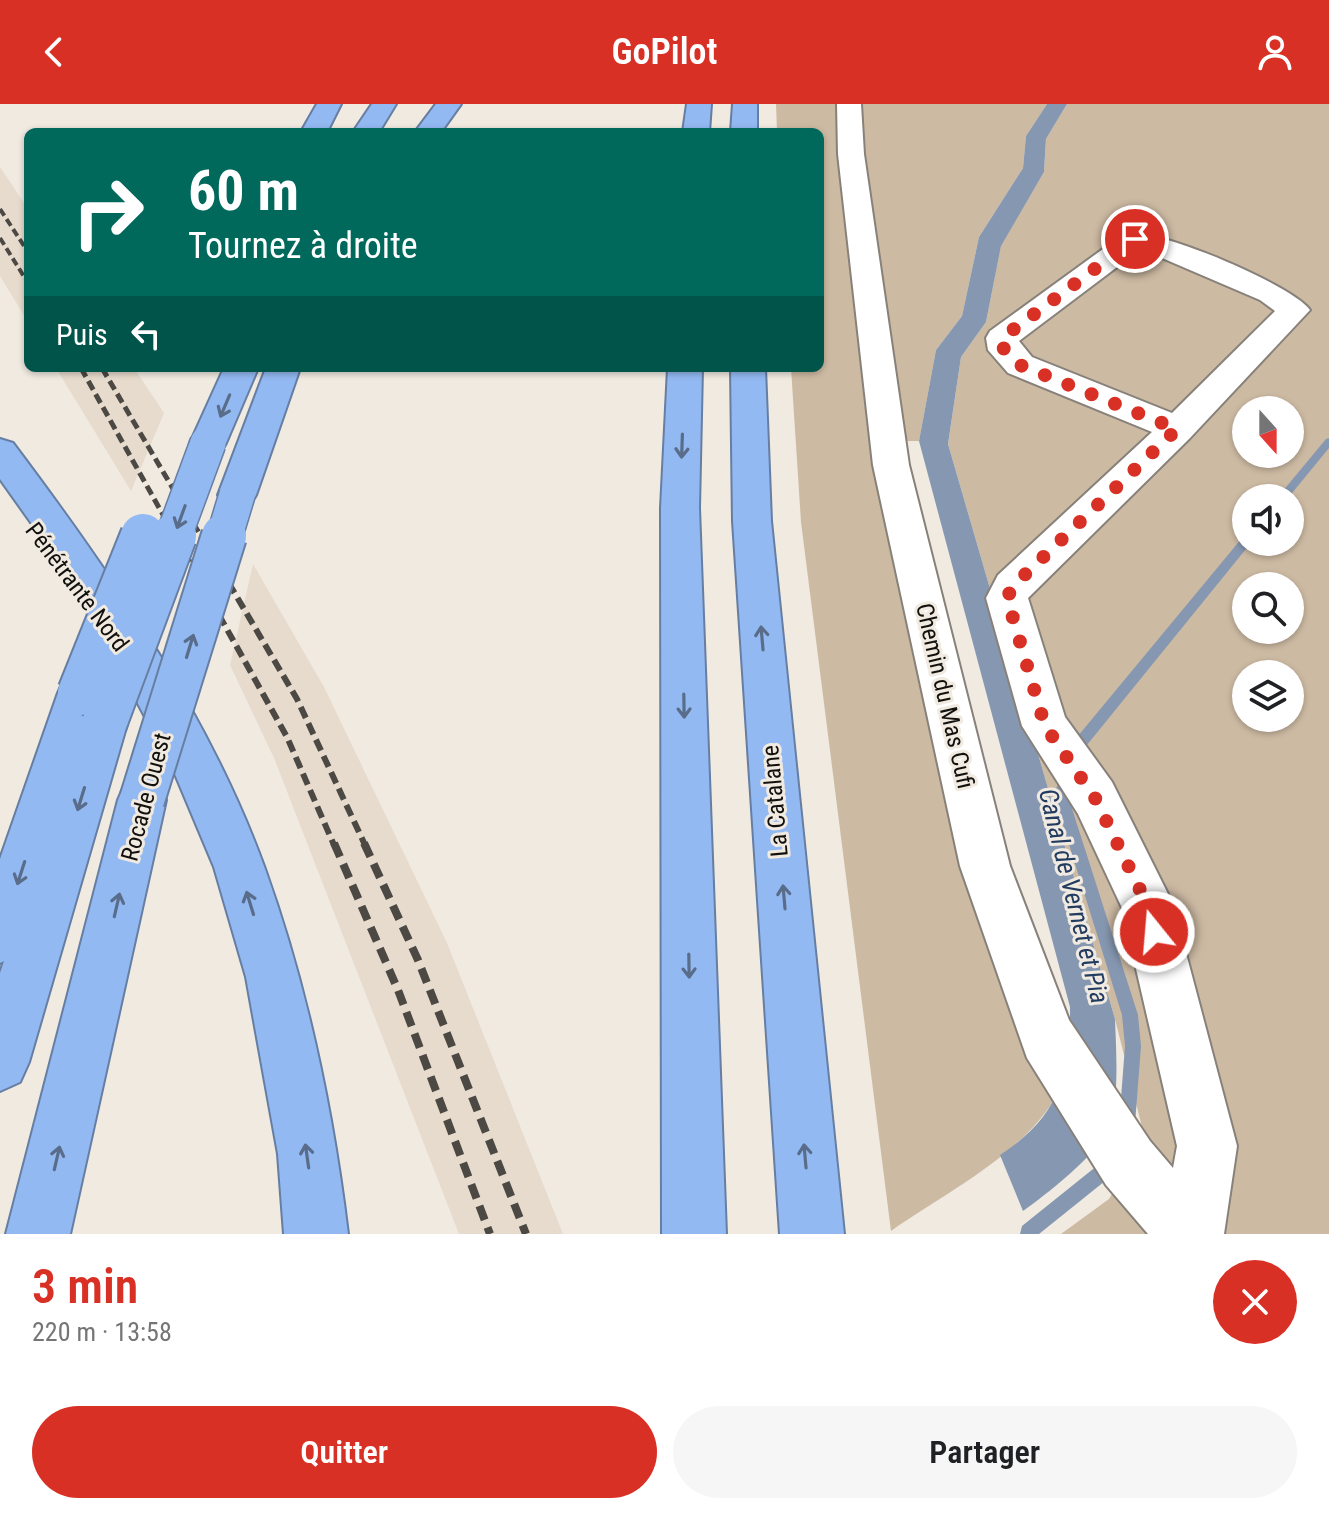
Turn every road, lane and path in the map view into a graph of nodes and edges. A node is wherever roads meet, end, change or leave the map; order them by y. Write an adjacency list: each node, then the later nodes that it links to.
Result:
1 (329, 104): 7 (highway)
2 (384, 104): 8 (highway)
3 (449, 104): 9 (highway)
4 (699, 104): 10 (highway)
5 (745, 104): 11 (highway)
6 (849, 104): 31 (street, Chemin du Mas Cufi)
7 (316, 128)
8 (369, 128)
9 (431, 128)
10 (696, 128)
11 (744, 128)
12 (211, 372): 20 (highway)
13 (238, 372): 20 (highway, one-way to 20)
14 (281, 372): 18 (highway, Rocade Ouest)
15 (288, 372): 18 (highway)
16 (685, 372): 29 (highway, one-way to 29)
17 (748, 372): 30 (highway, La Catalane, one-way to 17)
18 (261, 423): 27 (highway, Rocade Ouest, one-way to 18, bridge)
19 (1177, 429): 19 (street); 31 (street)
20 (197, 436): 24 (highway, one-way to 24, bridge)
21 (0, 452): 23 (highway)
22 (0, 487): 23 (highway, Pénétrante Nord)
23 (151, 688): 28 (highway, one-way to 23)
24 (92, 709): 25 (highway, one-way to 25); 26 (highway, one-way to 26)
25 (0, 936)
26 (0, 1062)
27 (38, 1234)
28 (316, 1234)
29 (694, 1234)
30 (812, 1234)
31 (1191, 1234)

